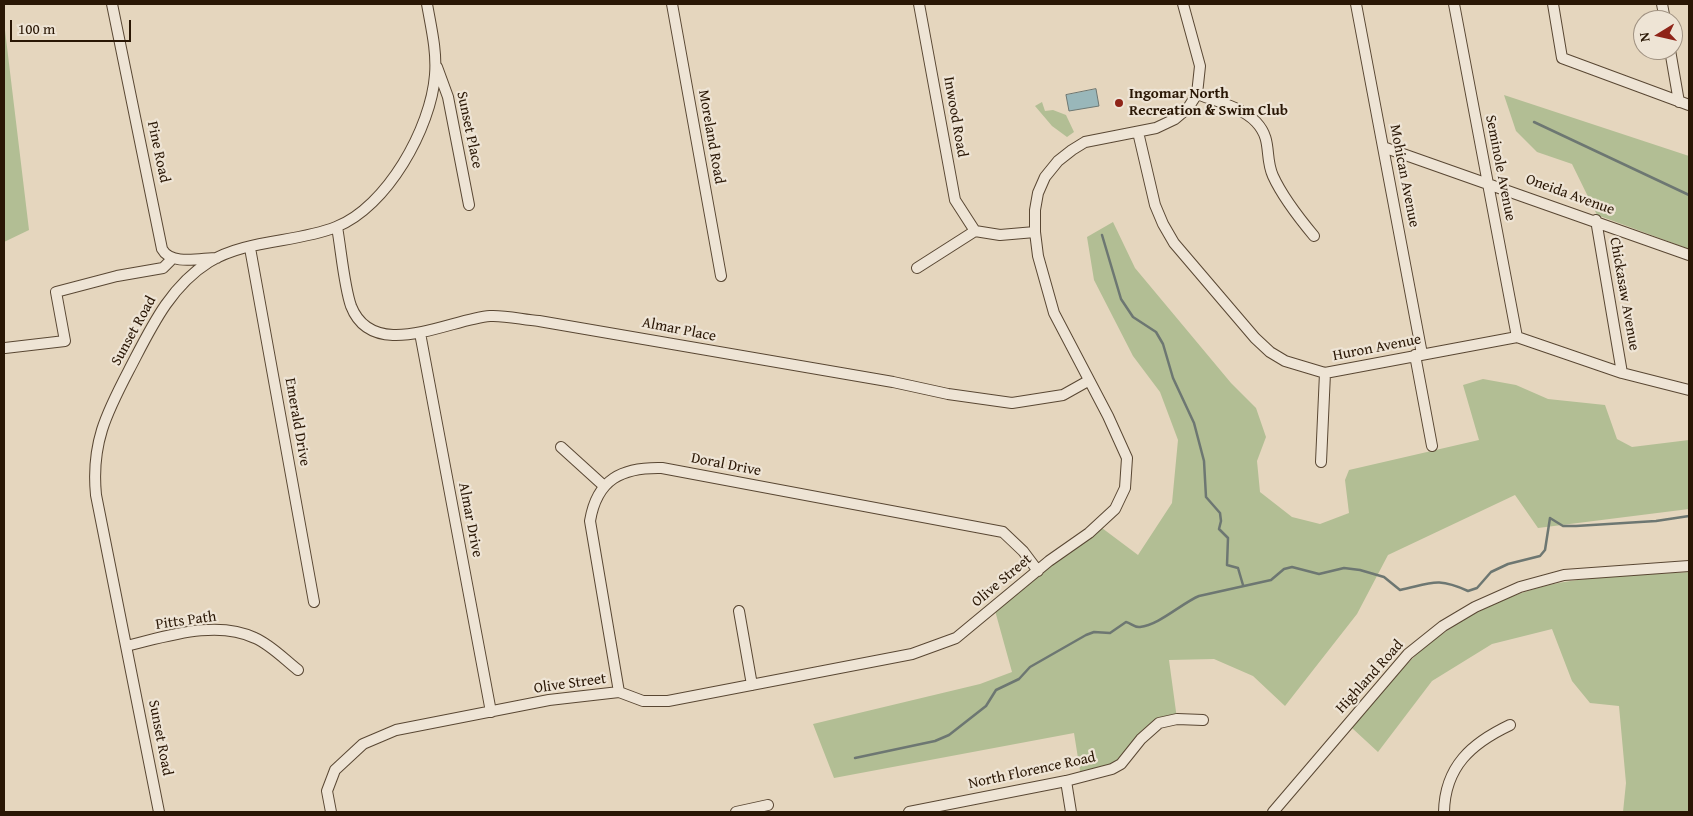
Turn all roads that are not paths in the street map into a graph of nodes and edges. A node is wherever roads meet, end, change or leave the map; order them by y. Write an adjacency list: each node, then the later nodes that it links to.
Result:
1 (112, 4): 24 (street, Pine Road)
2 (427, 4): 10 (street, Sunset Road)
3 (672, 4): 27 (street, Moreland Road)
4 (919, 4): 19 (street, Inwood Road)
5 (1183, 4): 11 (street)
6 (1356, 4): 14 (street, Mohican Avenue)
7 (1454, 4): 15 (street, Seminole Avenue)
8 (1553, 4): 12 (street)
9 (1673, 60): 12 (street)
10 (435, 62): 16 (street, Sunset Place); 18 (street, Sunset Road)
11 (1197, 94): 13 (street, Olive Street); 21 (street)
12 (1684, 104)
13 (1138, 132): 20 (street, Olive Street); 33 (street, Huron Avenue)
14 (1382, 147): 15 (street, Oneida Avenue); 31 (street, Mohican Avenue)
15 (1488, 182): 17 (street, Oneida Avenue); 29 (street, Seminole Avenue)
16 (469, 205)
17 (1596, 220): 23 (street, Oneida Avenue); 32 (street, Chickasaw Avenue)
18 (337, 227): 22 (street, Sunset Road); 28 (street, Almar Place)
19 (975, 231): 20 (street); 26 (street)
20 (1035, 232): 34 (street, Olive Street)
21 (1314, 236)
22 (250, 248): 25 (street, Sunset Road); 42 (street, Emerald Drive)
23 (1689, 255)
24 (173, 258): 25 (street); 30 (street, Sunset Road)
25 (218, 258): 44 (street, Sunset Road)
26 (917, 268)
27 (721, 276)
28 (420, 333): 34 (street, Almar Place); 48 (street, Almar Drive)
29 (1517, 337): 31 (street, Huron Avenue); 32 (street, Huron Avenue)
30 (5, 348)
31 (1419, 355): 33 (street, Huron Avenue); 36 (street, Mohican Avenue)
32 (1622, 373): 35 (street, Huron Avenue)
33 (1325, 374): 38 (street)
34 (1088, 381): 41 (street, Olive Street)
35 (1689, 390)
36 (1432, 446)
37 (561, 447): 39 (street)
38 (1321, 462)
39 (604, 486): 41 (street, Doral Drive); 47 (street)
40 (1689, 566): 58 (street, Highland Road)
41 (1038, 571): 46 (street, Olive Street)
42 (314, 602)
43 (739, 611): 46 (street)
44 (126, 646): 45 (street, Pitts Path); 53 (street, Sunset Road)
45 (298, 670)
46 (752, 685): 47 (street, Olive Street)
47 (620, 692): 48 (street, Olive Street)
48 (491, 712): 54 (street, Olive Street)
49 (1203, 720): 51 (street, North Florence Road)
50 (1510, 725): 59 (street)
51 (1066, 781): 56 (street, North Florence Road); 57 (street)
52 (768, 805): 55 (street)
53 (159, 812)
54 (331, 812)
55 (736, 812)
56 (909, 812)
57 (1071, 812)
58 (1273, 812)
59 (1444, 812)

